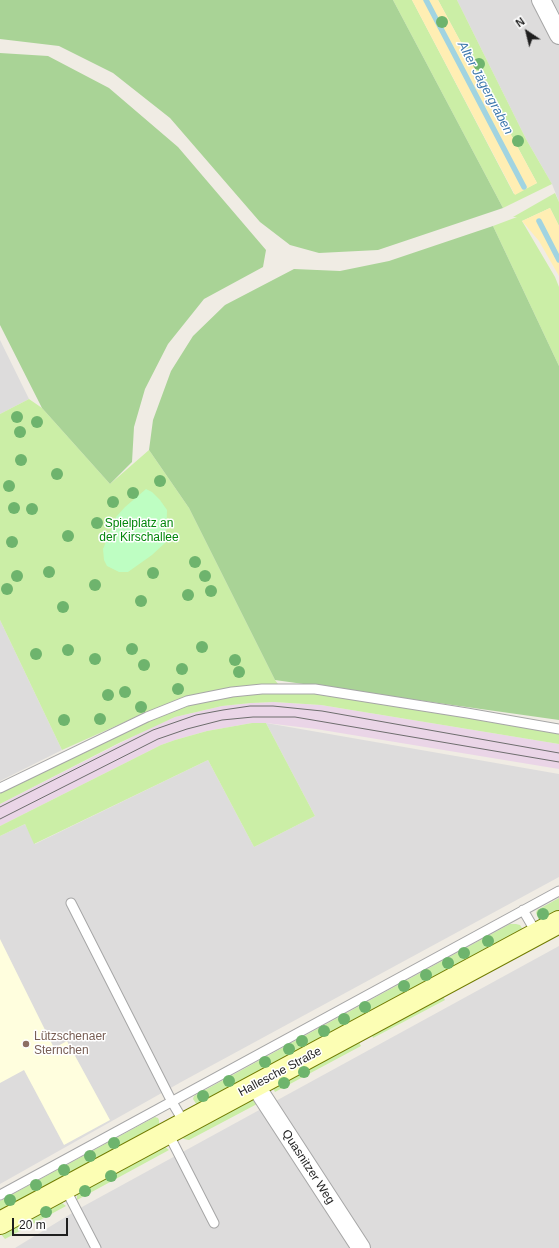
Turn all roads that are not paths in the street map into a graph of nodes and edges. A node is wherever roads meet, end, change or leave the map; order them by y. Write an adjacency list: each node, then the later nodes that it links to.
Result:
1 (541, 0): 2 (street)
2 (559, 35)
3 (559, 729): 4 (lane)
4 (0, 788)
5 (559, 891): 7 (lane)
6 (71, 903): 11 (lane)
7 (522, 910): 9 (lane); 11 (lane)
8 (559, 922): 9 (street, Hallesche Straße)
9 (536, 934): 10 (street, Hallesche Straße)
10 (255, 1086): 12 (street, Hallesche Straße); 18 (street, Quasnitzer Weg)
11 (172, 1102): 12 (lane); 14 (lane)
12 (177, 1128): 13 (street, Hallesche Straße); 16 (lane)
13 (65, 1188): 15 (street, Hallesche Straße); 17 (lane)
14 (0, 1194)
15 (0, 1223)
16 (214, 1223)
17 (96, 1248)
18 (361, 1248)

